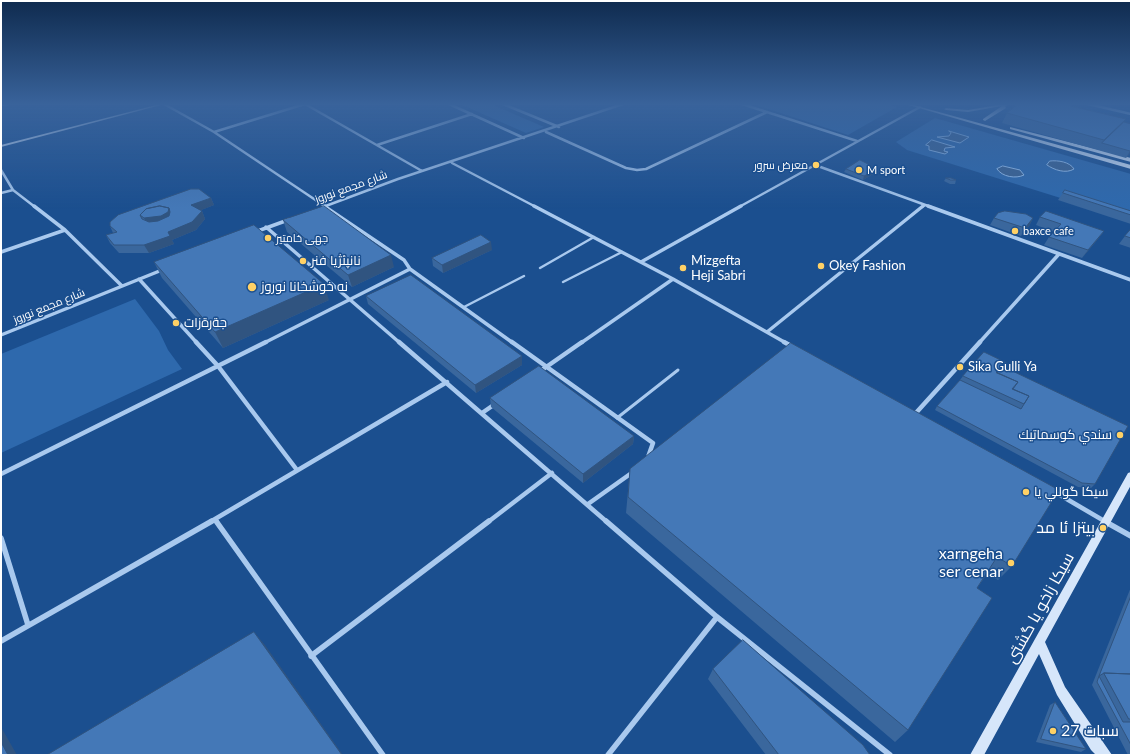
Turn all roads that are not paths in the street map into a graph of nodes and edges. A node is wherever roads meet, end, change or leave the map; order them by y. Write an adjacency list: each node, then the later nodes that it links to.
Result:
1 (27, 139): 14 (main road)
2 (225, 139): 23 (street)
3 (367, 139): 13 (street)
4 (395, 139): 13 (street)
5 (520, 139): 16 (street, شارع مجمع نوروز)
6 (562, 139): 7 (street)
7 (709, 139)
8 (849, 139): 12 (street)
9 (862, 139): 12 (street)
10 (1034, 139): 18 (main road)
11 (1055, 139): 15 (main road)
12 (857, 142): 17 (street)
13 (377, 145): 20 (street)
14 (1, 146)
15 (1131, 160)
16 (452, 163): 20 (street, شارع مجمع نوروز); 30 (street)
17 (815, 165): 24 (street); 34 (street)
18 (1131, 167)
19 (1, 170): 21 (street)
20 (422, 171): 23 (street, شارع مجمع نوروز)
21 (13, 190): 22 (street); 28 (street)
22 (1, 193)
23 (324, 206): 25 (street, شارع مجمع نوروز); 37 (street)
24 (925, 206): 33 (street); 46 (street)
25 (317, 209)
26 (295, 217): 27 (street)
27 (266, 228): 29 (street); 44 (street)
28 (65, 230): 31 (street); 43 (street)
29 (252, 233)
30 (594, 237): 32 (street); 36 (lane)
31 (1, 252)
32 (622, 252): 34 (street); 42 (lane)
33 (1059, 254): 41 (street); 57 (street)
34 (641, 262): 40 (street)
35 (167, 267): 39 (street, شارع مجمع نوروز)
36 (540, 268)
37 (410, 269): 44 (street); 45 (street)
38 (524, 276): 45 (lane)
39 (139, 279): 43 (street, شارع مجمع نوروز); 49 (street)
40 (673, 280): 46 (street); 50 (street)
41 (1131, 280)
42 (563, 282)
43 (122, 286): 47 (street, شارع مجمع نوروز)
44 (349, 301): 49 (street); 53 (street)
45 (464, 307): 50 (street)
46 (766, 332): 48 (street)
47 (1, 335)
48 (800, 351)
49 (218, 366): 62 (street); 64 (street)
50 (547, 367): 52 (street); 58 (street)
51 (678, 370): 58 (lane)
52 (534, 376)
53 (447, 382): 56 (street); 62 (street)
54 (501, 399): 56 (street)
55 (908, 411): 57 (street)
56 (482, 413): 63 (street)
57 (915, 414): 59 (street)
58 (617, 418): 60 (street)
59 (922, 418)
60 (646, 462)
61 (639, 467): 67 (street)
62 (297, 470): 68 (street)
63 (552, 473): 67 (street); 76 (street)
64 (1, 474)
65 (1131, 476): 69 (main road, سیکا زاخو یا گشتى)
66 (1052, 490): 69 (street)
67 (588, 504): 72 (street)
68 (215, 519): 73 (street); 76 (street)
69 (1106, 520): 70 (street); 75 (main road, سیکا زاخو یا گشتى)
70 (1131, 536)
71 (1, 538): 73 (street)
72 (718, 617): 78 (street); 79 (street)
73 (28, 626): 74 (street)
74 (1, 641)
75 (1040, 643): 80 (main road, سیکا زاخو یا گشتى); 81 (main road)
76 (311, 656): 77 (street)
77 (383, 755)
78 (608, 755)
79 (890, 755)
80 (977, 755)
81 (1105, 755)

